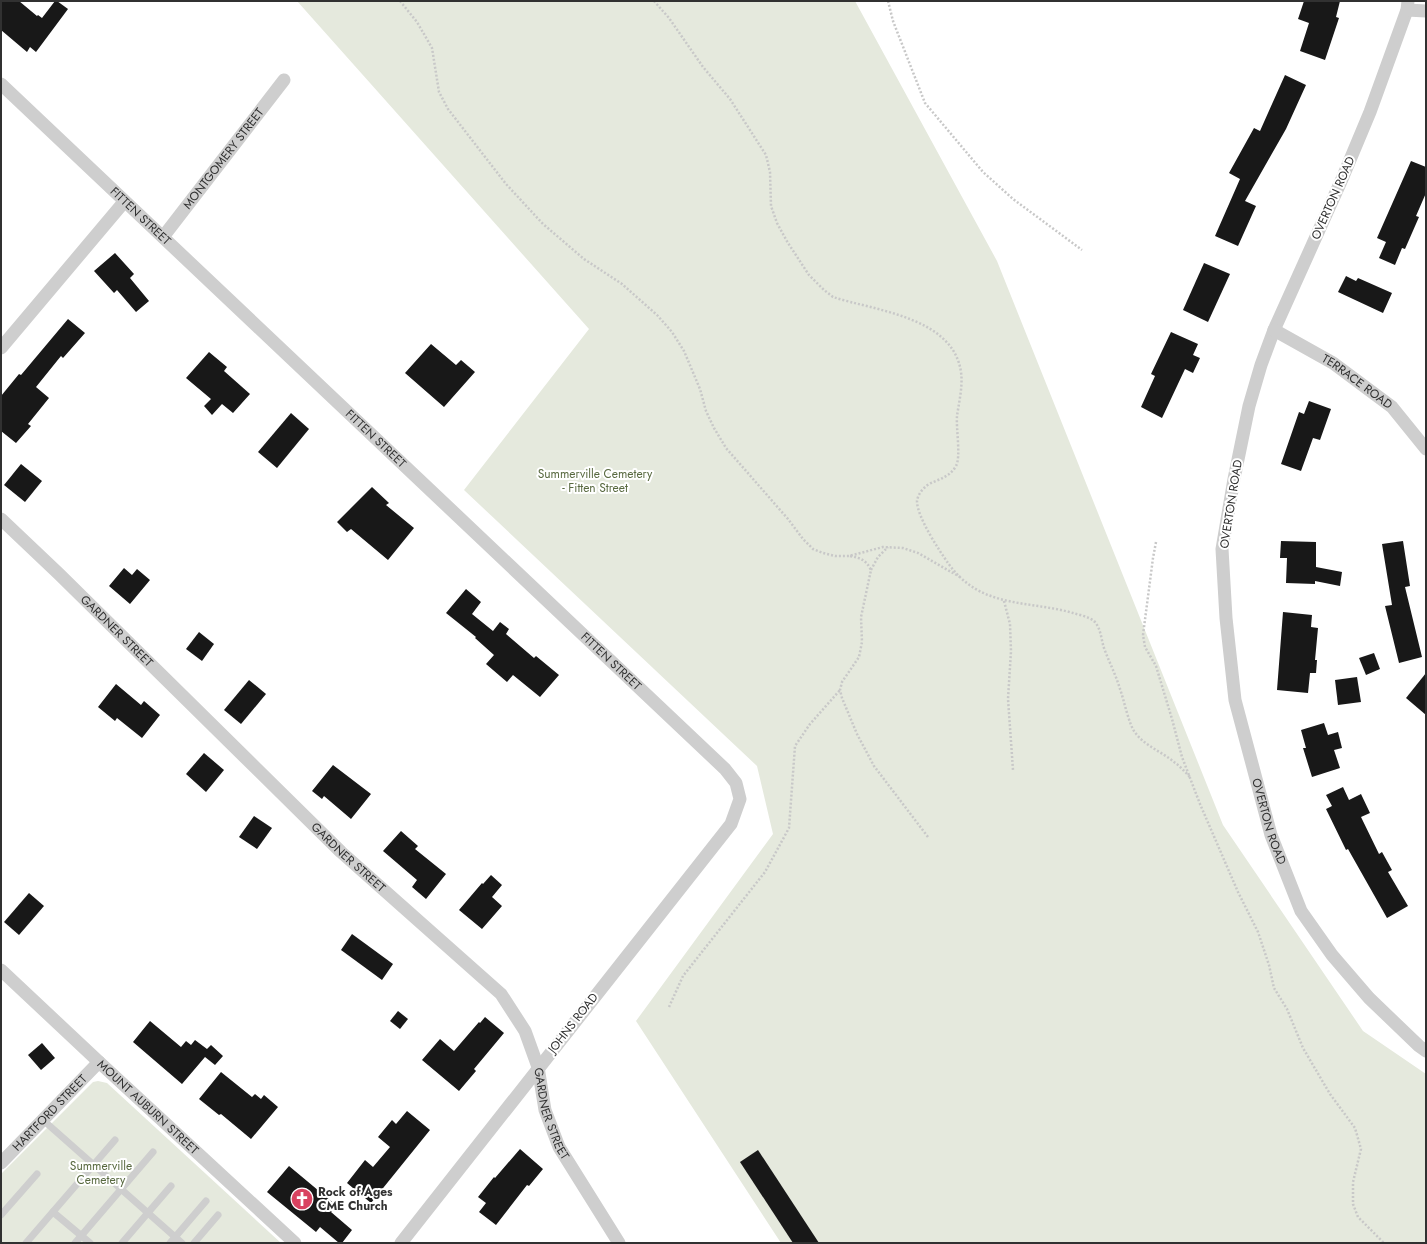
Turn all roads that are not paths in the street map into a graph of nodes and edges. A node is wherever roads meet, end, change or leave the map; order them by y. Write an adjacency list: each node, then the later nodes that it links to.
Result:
1 (1407, 6): 2 (street); 7 (street, OVERTON ROAD)
2 (1426, 11)
3 (284, 80): 6 (street, MONTGOMERY STREET)
4 (1, 84): 5 (street, FITTEN STREET)
5 (124, 202): 6 (street, FITTEN STREET); 8 (street)
6 (163, 237): 11 (street, FITTEN STREET)
7 (1274, 330): 9 (street, TERRACE ROAD); 13 (street, OVERTON ROAD)
8 (1, 348)
9 (1426, 449)
10 (1, 519): 15 (street, GARDNER STREET)
11 (740, 799): 15 (street, JOHNS ROAD)
12 (1, 970): 14 (street, MOUNT AUBURN STREET)
13 (1426, 1051)
14 (99, 1062): 16 (street, HARTFORD STREET); 37 (street, MOUNT AUBURN STREET)
15 (538, 1067): 38 (street, JOHNS ROAD); 39 (street, GARDNER STREET)
16 (43, 1120): 19 (street, HARTFORD STREET); 20 (lane)
17 (115, 1140): 20 (lane)
18 (153, 1152): 23 (lane)
19 (1, 1163)
20 (94, 1165): 23 (lane); 25 (lane)
21 (37, 1174): 27 (lane)
22 (171, 1186): 26 (lane)
23 (121, 1190): 26 (lane); 29 (lane)
24 (206, 1201): 30 (lane)
25 (53, 1212): 29 (lane); 31 (lane)
26 (148, 1213): 30 (lane); 34 (lane)
27 (1, 1215)
28 (218, 1215): 36 (lane)
29 (82, 1236): 32 (lane); 33 (lane)
30 (172, 1240): 35 (lane)
31 (26, 1243)
32 (75, 1243)
33 (90, 1243)
34 (122, 1243)
35 (182, 1243)
36 (194, 1243)
37 (295, 1243)
38 (401, 1243)
39 (619, 1243)

